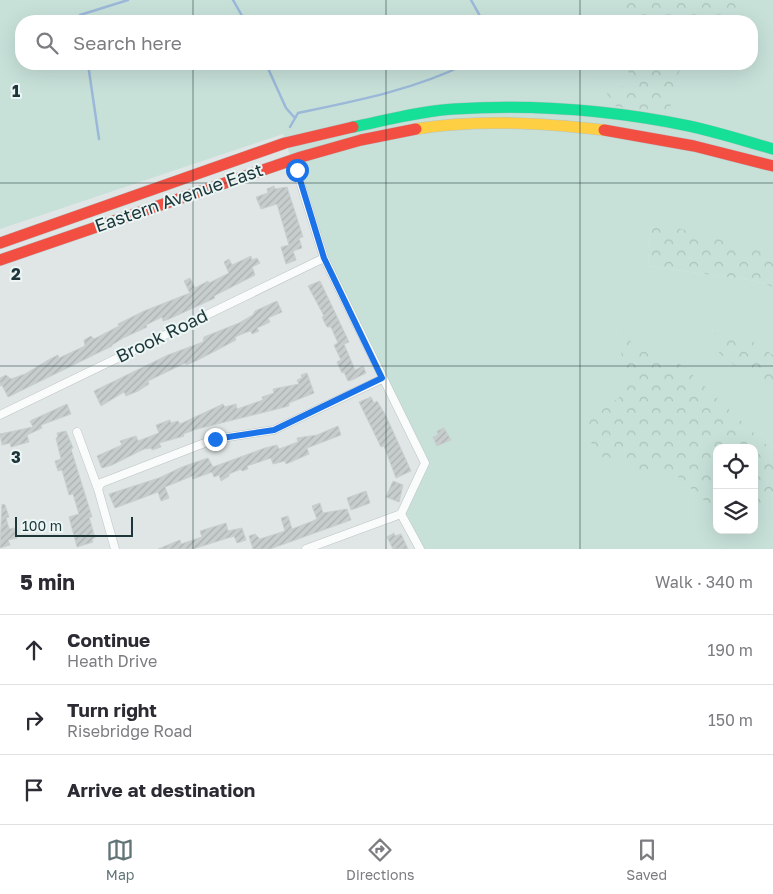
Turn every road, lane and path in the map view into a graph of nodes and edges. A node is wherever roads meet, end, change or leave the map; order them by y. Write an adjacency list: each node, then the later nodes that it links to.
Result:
1 (773, 148): 4 (highway, Eastern Avenue East)
2 (293, 159): 3 (highway, Eastern Avenue East); 5 (street); 6 (highway, Eastern Avenue East)
3 (773, 166)
4 (0, 243)
5 (324, 258): 7 (street); 8 (street, Brook Road)
6 (0, 260)
7 (382, 378): 10 (street); 11 (street)
8 (0, 414)
9 (77, 432): 10 (street)
10 (98, 489): 12 (street)
11 (401, 514): 13 (street); 14 (street)
12 (115, 549)
13 (306, 549)
14 (420, 549)

